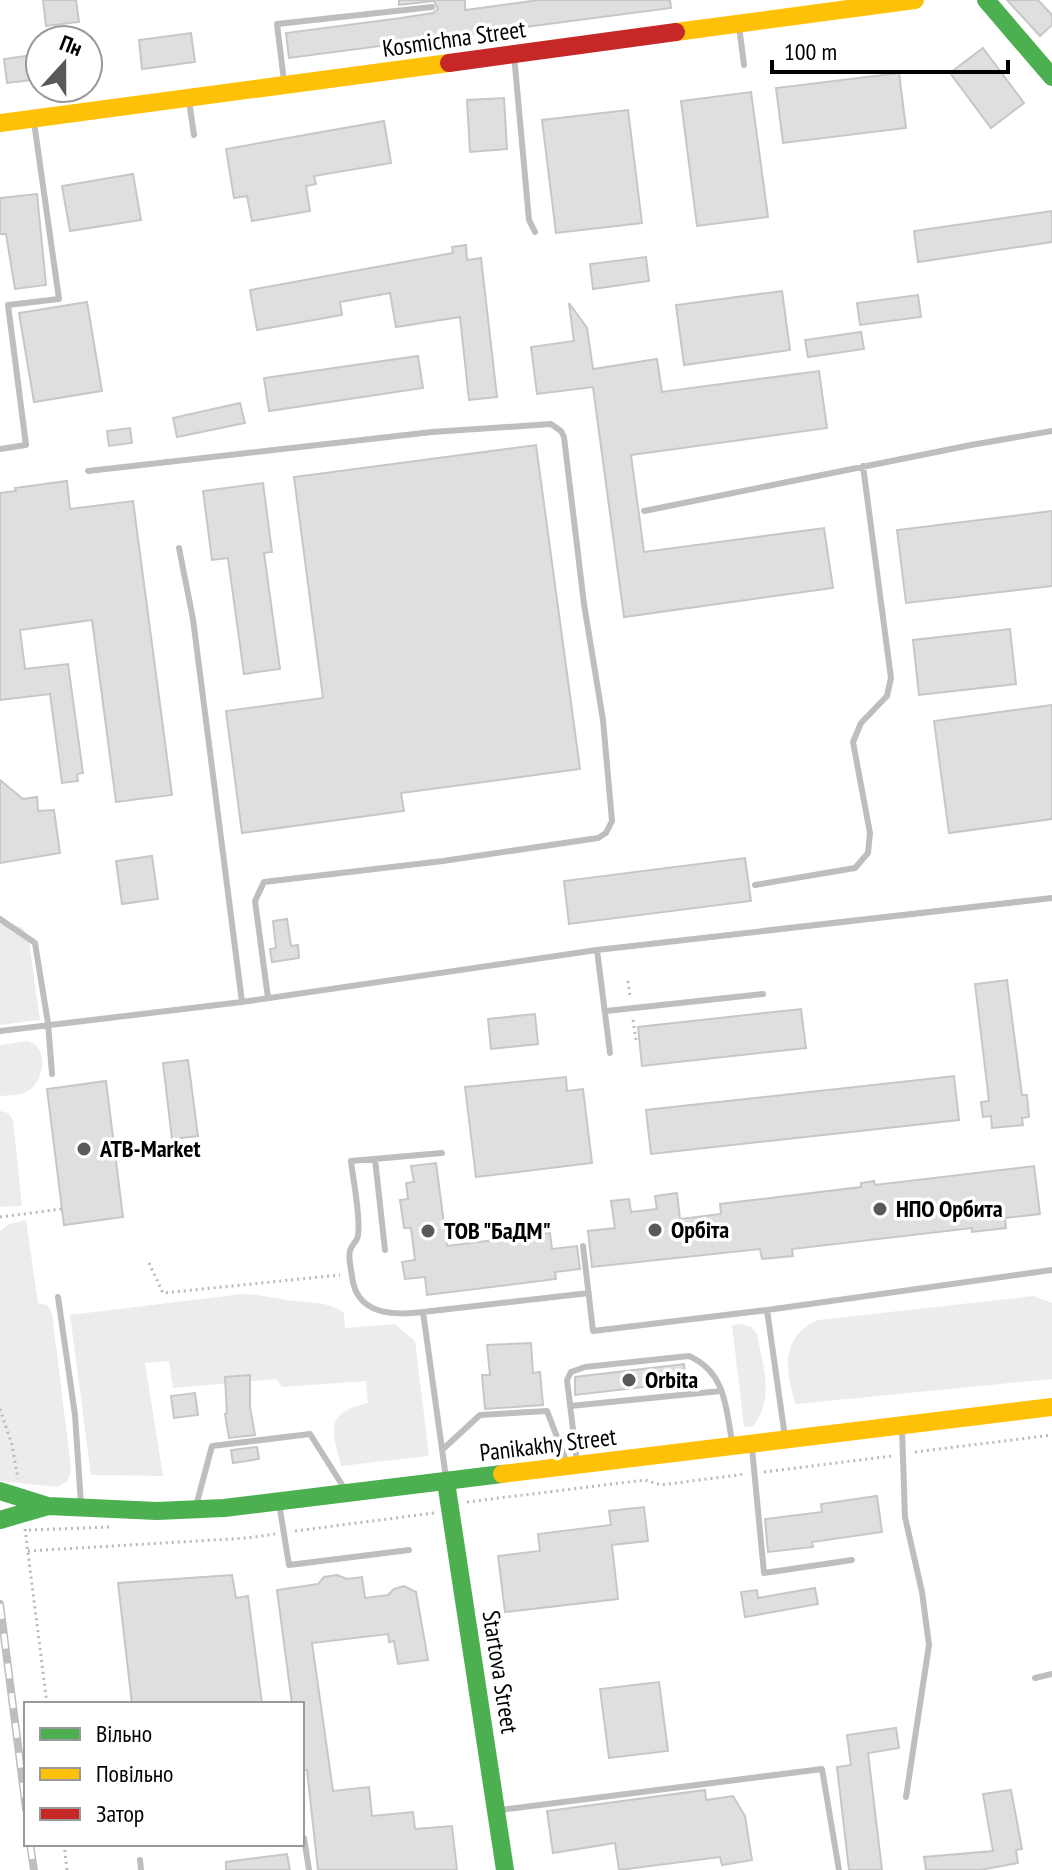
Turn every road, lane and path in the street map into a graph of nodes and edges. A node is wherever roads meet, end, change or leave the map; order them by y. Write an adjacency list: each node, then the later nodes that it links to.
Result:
1 (915, 0): 4 (street, Kosmichna Street)
2 (986, 0): 7 (street)
3 (432, 7): 8 (lane)
4 (739, 26): 5 (street, Kosmichna Street); 6 (lane)
5 (514, 55): 8 (street, Kosmichna Street); 13 (lane)
6 (744, 65)
7 (1052, 77)
8 (285, 86): 9 (street, Kosmichna Street)
9 (189, 98): 10 (street, Kosmichna Street); 12 (lane)
10 (33, 119): 11 (street, Kosmichna Street); 15 (lane)
11 (0, 123)
12 (194, 135)
13 (535, 232)
14 (1052, 431): 16 (lane)
15 (0, 449)
16 (863, 466): 18 (lane); 20 (lane)
17 (88, 471): 25 (lane)
18 (644, 511)
19 (179, 548): 26 (lane)
20 (755, 885)
21 (1052, 898): 23 (lane)
22 (0, 919): 28 (lane)
23 (597, 950): 25 (lane); 27 (lane)
24 (763, 994): 27 (lane)
25 (268, 998): 26 (lane)
26 (242, 1002): 28 (lane)
27 (606, 1011): 32 (lane)
28 (48, 1023): 30 (lane); 33 (lane)
29 (635, 1028): 31 (path)
30 (0, 1031)
31 (639, 1040)
32 (610, 1053)
33 (52, 1074)
34 (442, 1153): 35 (lane)
35 (375, 1159): 39 (lane); 42 (lane)
36 (62, 1209): 37 (path)
37 (0, 1217)
38 (583, 1246): 43 (lane)
39 (385, 1250)
40 (149, 1263): 42 (path)
41 (1052, 1270): 45 (lane)
42 (351, 1274): 46 (lane)
43 (589, 1293): 45 (lane); 46 (lane)
44 (58, 1297): 64 (lane)
45 (767, 1310): 53 (lane)
46 (423, 1312): 55 (lane)
47 (721, 1391): 48 (lane); 48 (lane); 54 (lane)
48 (570, 1406): 57 (lane)
49 (1052, 1407): 51 (street, Panikakhy Street)
50 (0, 1409): 63 (path)
51 (901, 1425): 53 (street, Panikakhy Street); 56 (lane)
52 (1052, 1435): 56 (path)
53 (786, 1440): 54 (street, Panikakhy Street)
54 (742, 1445): 57 (street, Panikakhy Street); 58 (lane)
55 (442, 1450): 57 (lane); 59 (lane)
56 (902, 1455): 58 (path); 75 (lane)
57 (573, 1466): 59 (street, Panikakhy Street)
58 (754, 1473): 66 (path); 71 (lane)
59 (446, 1482): 61 (street, Panikakhy Street); 66 (street, Startova Street)
60 (0, 1491): 63 (street)
61 (348, 1494): 62 (street, Panikakhy Street); 65 (lane)
62 (279, 1503): 65 (street, Panikakhy Street); 68 (lane)
63 (23, 1506): 64 (street, Panikakhy Street); 67 (street, Panikakhy Street); 70 (path)
64 (82, 1508): 65 (street, Panikakhy Street)
65 (195, 1510)
66 (451, 1511): 68 (path); 76 (street, Startova Street)
67 (0, 1520)
68 (284, 1532): 69 (lane); 70 (path)
69 (409, 1550)
70 (28, 1551): 74 (path)
71 (852, 1560)
72 (1052, 1674): 73 (lane)
73 (1035, 1678)
74 (47, 1702)
75 (906, 1797)
76 (496, 1811): 83 (street, Startova Street); 84 (lane)
77 (304, 1838): 82 (lane)
78 (64, 1846): 80 (path)
79 (140, 1860): 81 (lane)
80 (67, 1870)
81 (141, 1870)
82 (309, 1870)
83 (505, 1870)
84 (839, 1870)

